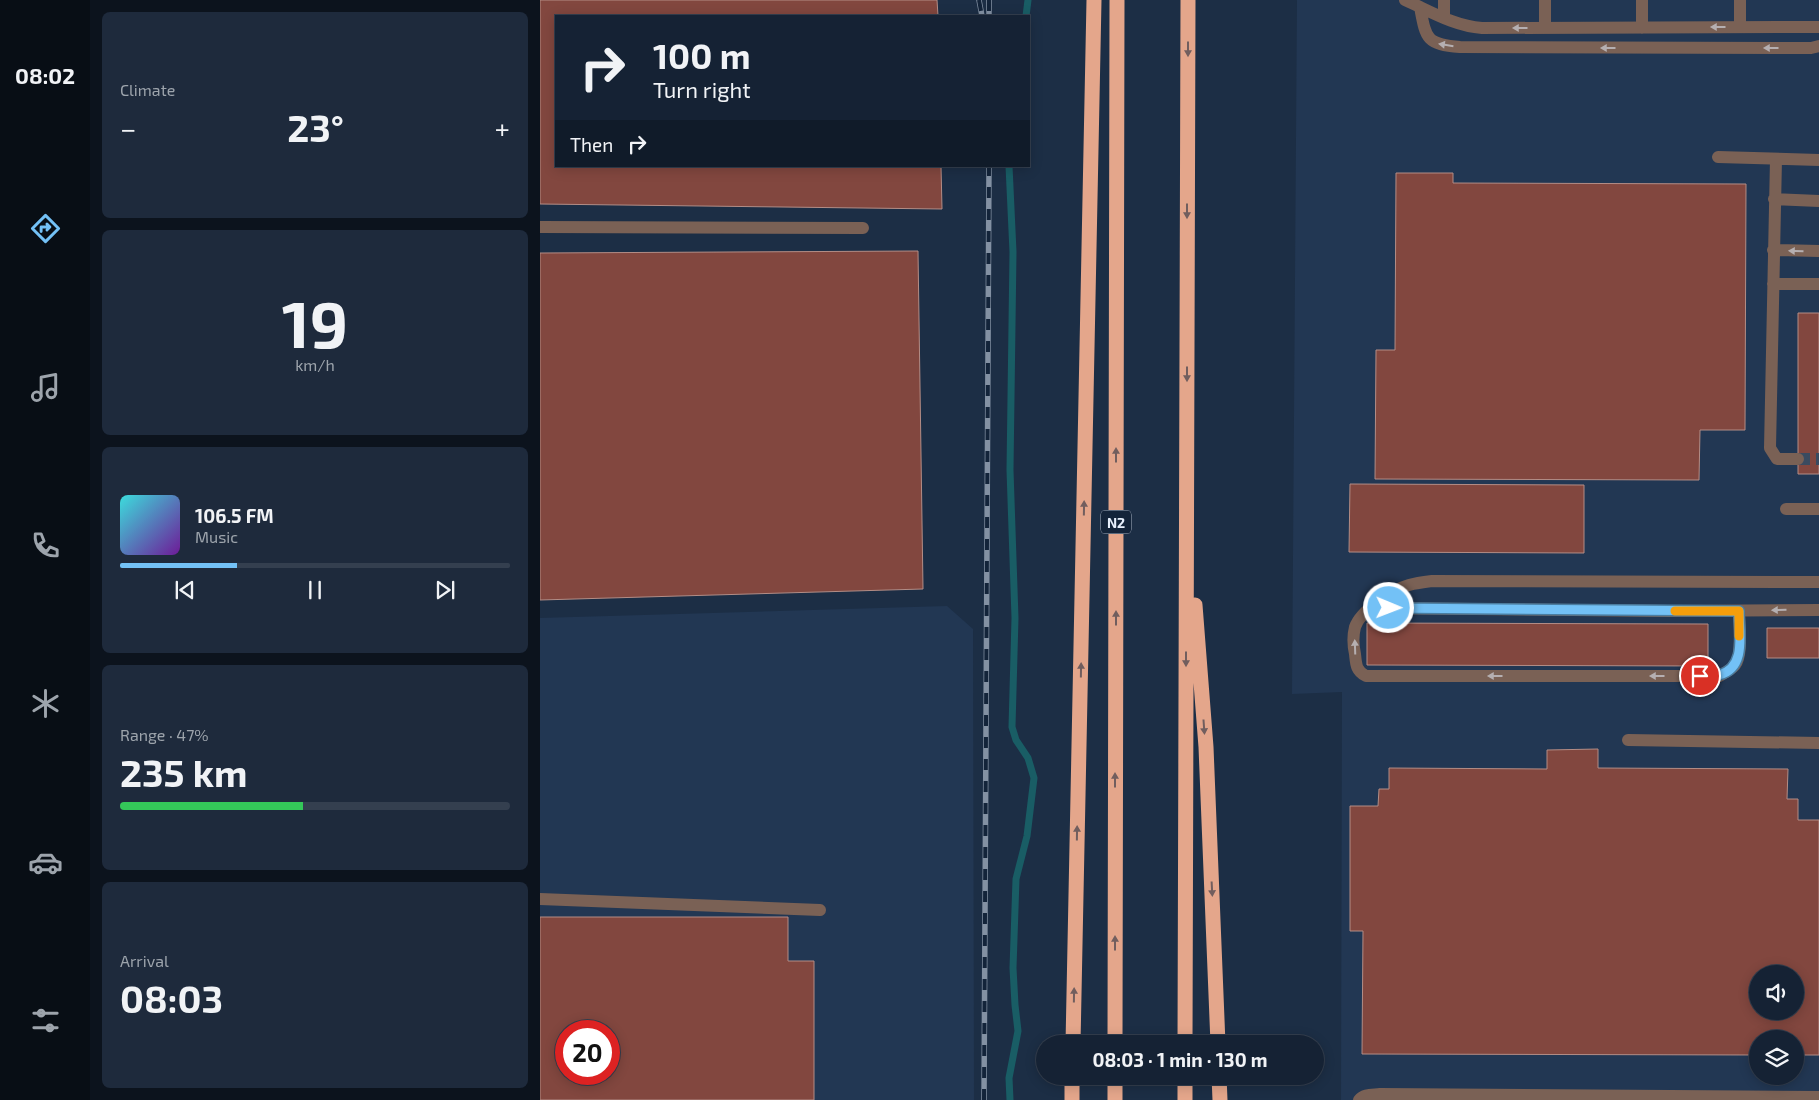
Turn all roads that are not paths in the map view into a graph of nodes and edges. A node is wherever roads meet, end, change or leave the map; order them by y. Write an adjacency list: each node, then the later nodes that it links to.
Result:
1 (1094, 0): 39 (highway, one-way to 1)
2 (1117, 0): 40 (highway, N2, one-way to 2)
3 (1188, 0): 28 (highway, one-way to 28)
4 (1405, 0): 9 (lane)
5 (1444, 0): 10 (lane)
6 (1545, 0): 13 (lane)
7 (1642, 0): 14 (lane)
8 (1740, 0): 11 (lane)
9 (1420, 7): 10 (lane); 15 (lane, one-way to 9)
10 (1444, 18): 13 (lane, one-way to 10)
11 (1740, 27): 12 (lane); 14 (lane, one-way to 14)
12 (1819, 27)
13 (1545, 28): 14 (lane)
14 (1642, 28)
15 (1819, 46)
16 (1718, 156): 17 (lane)
17 (1776, 159): 18 (lane); 19 (lane)
18 (1819, 160)
19 (1774, 199): 20 (lane); 23 (lane)
20 (1819, 201)
21 (540, 227): 22 (lane)
22 (863, 228)
23 (1774, 250): 24 (lane, one-way to 23); 25 (lane)
24 (1819, 251)
25 (1773, 284): 26 (lane); 27 (lane)
26 (1819, 284)
27 (1798, 459)
28 (1186, 486): 41 (highway, one-way to 41); 42 (highway, one-way to 42)
29 (1819, 508): 30 (lane)
30 (1786, 509)
31 (1819, 582): 32 (lane)
32 (1370, 608): 34 (lane); 34 (lane, one-way to 32)
33 (1819, 610): 34 (lane, one-way to 34)
34 (1739, 611)
35 (1628, 740): 36 (lane)
36 (1819, 743)
37 (540, 899): 38 (lane)
38 (820, 910)
39 (1073, 1035)
40 (1115, 1035)
41 (1185, 1035)
42 (1218, 1035)
43 (1072, 1085): 49 (highway)
44 (1115, 1085): 50 (highway)
45 (1185, 1085): 51 (highway)
46 (1219, 1085): 52 (highway)
47 (1819, 1097): 48 (lane)
48 (1500, 1098): 53 (lane)
49 (1072, 1100)
50 (1114, 1100)
51 (1185, 1100)
52 (1220, 1100)
53 (1359, 1100)

